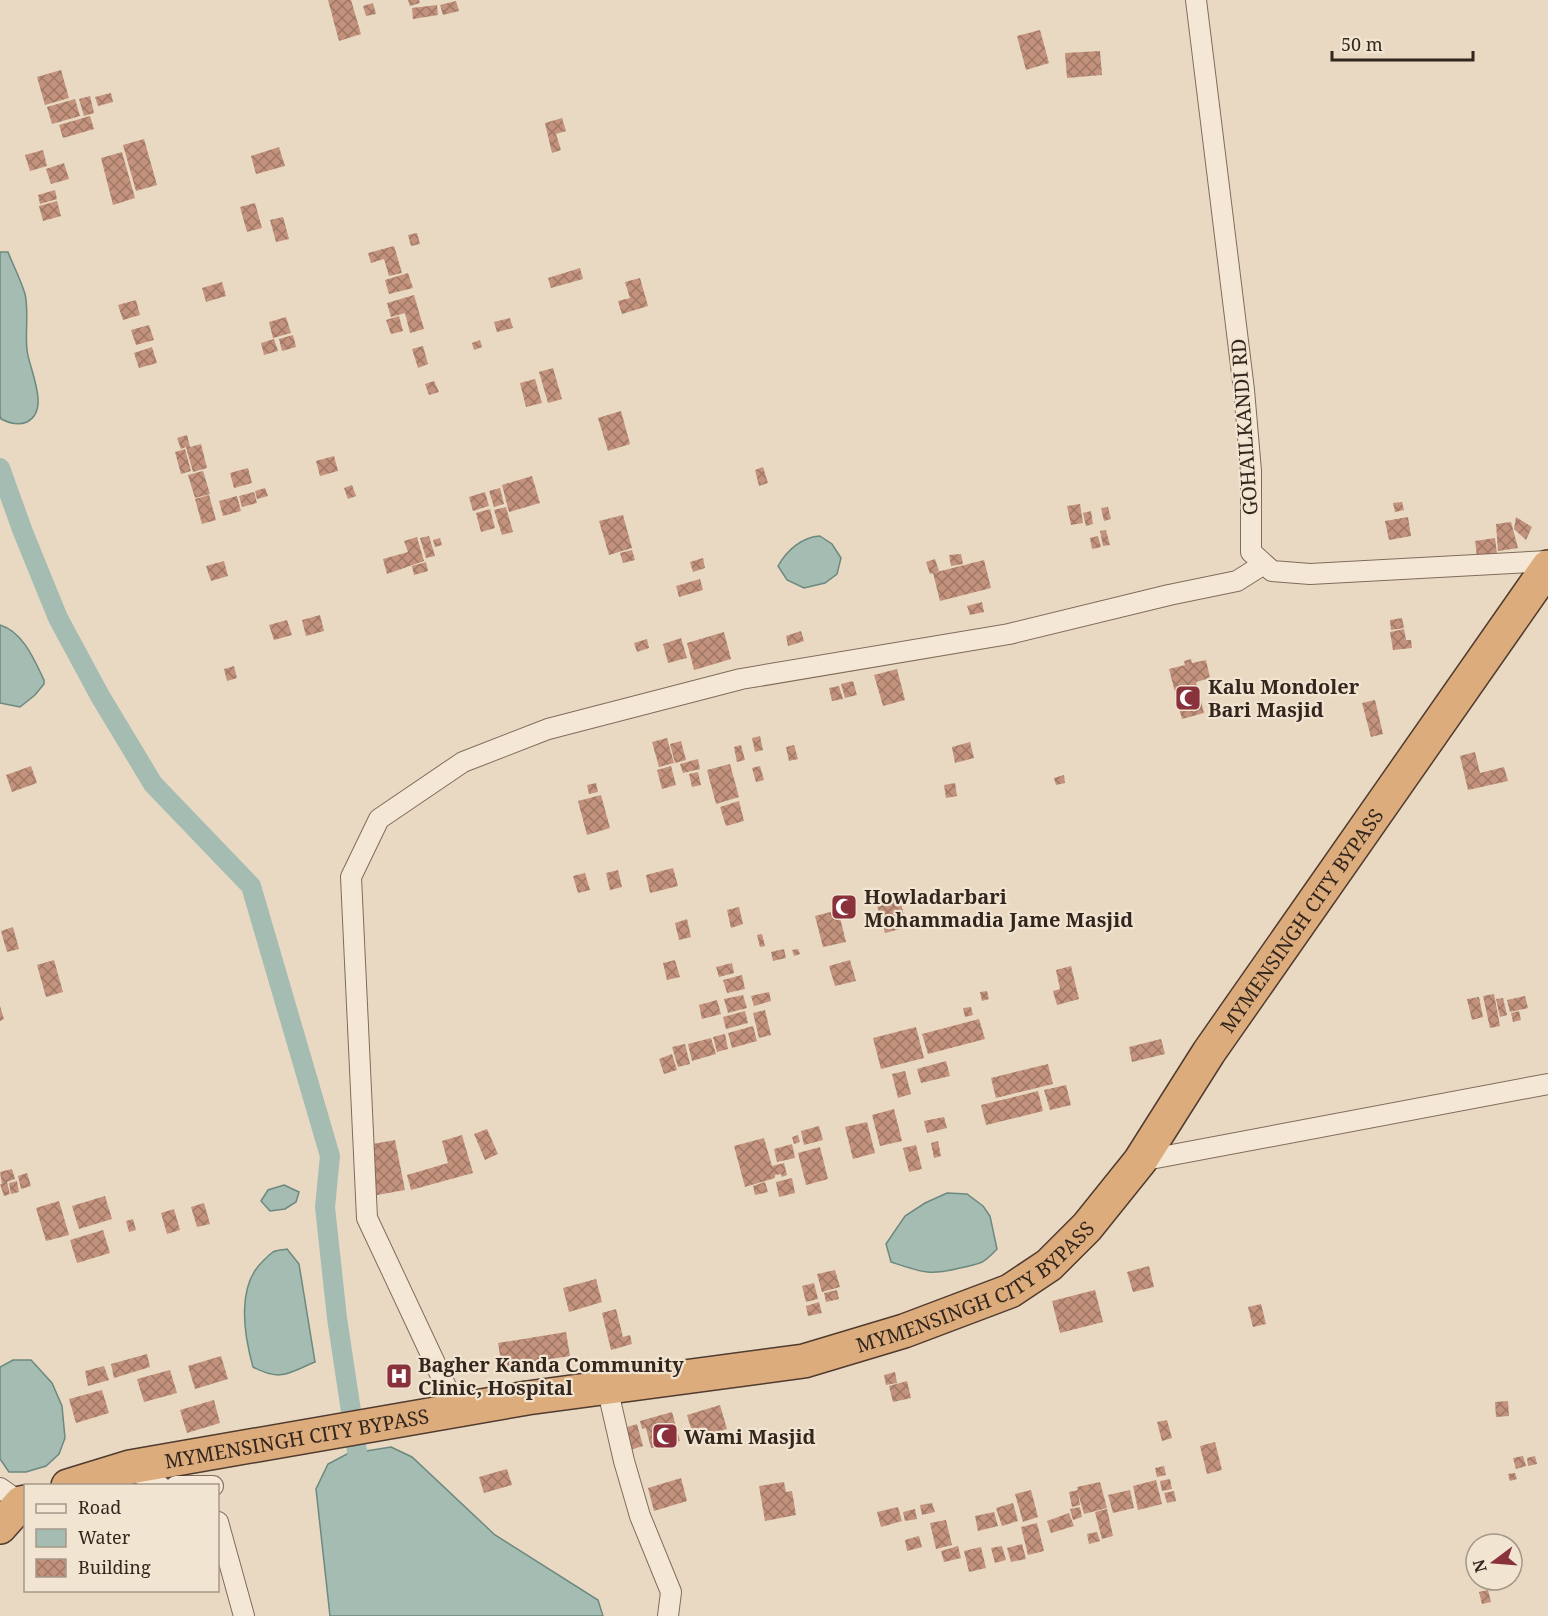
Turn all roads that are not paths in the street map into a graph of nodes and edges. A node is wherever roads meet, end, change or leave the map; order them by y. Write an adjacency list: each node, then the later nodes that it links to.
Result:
1 (1196, 0): 3 (street, GOHAILKANDI RD)
2 (1548, 561): 3 (street)
3 (1264, 564): 8 (street)
4 (1548, 567): 6 (highway, MYMENSINGH CITY BYPASS)
5 (1548, 1084): 6 (street)
6 (1140, 1161): 7 (highway, MYMENSINGH CITY BYPASS)
7 (607, 1387): 8 (highway, MYMENSINGH CITY BYPASS); 14 (street)
8 (457, 1410): 9 (highway, MYMENSINGH CITY BYPASS)
9 (130, 1467): 10 (highway, MYMENSINGH CITY BYPASS); 11 (street)
10 (71, 1484)
11 (158, 1484)
12 (219, 1526): 13 (street)
13 (244, 1616)
14 (668, 1616)

